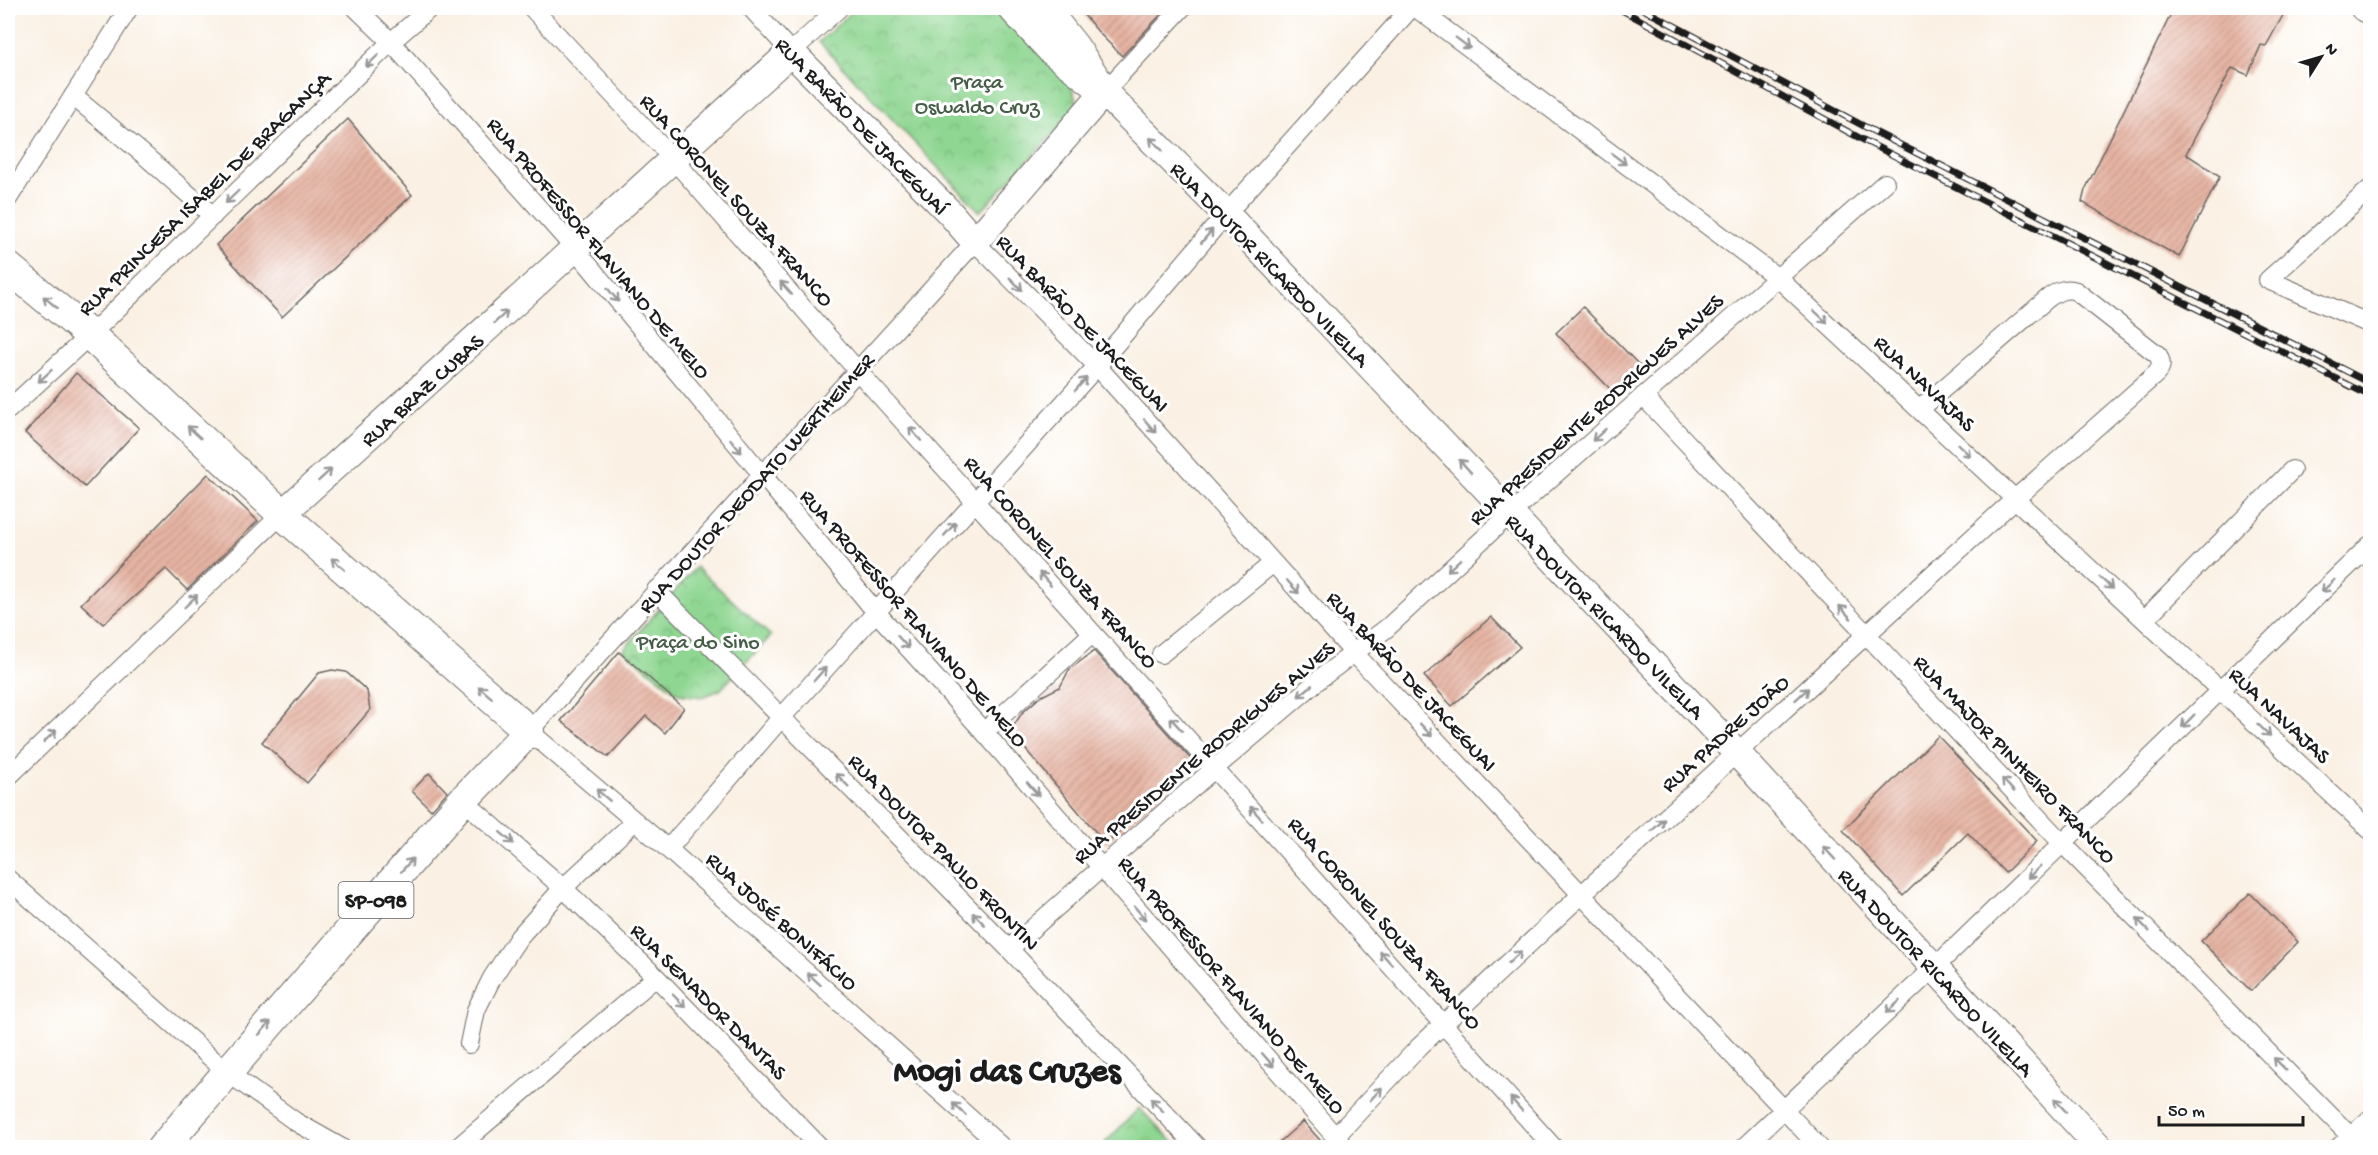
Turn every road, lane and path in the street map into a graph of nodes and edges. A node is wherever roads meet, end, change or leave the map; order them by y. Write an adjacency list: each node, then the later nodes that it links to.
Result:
1 (129, 8): 17 (street)
2 (356, 8): 14 (street, RUA PROFESSOR FLAVIANO DE MELO)
3 (430, 8): 14 (street, RUA PRINCESA ISABEL DE BRAGANÇA)
4 (532, 8): 18 (street, RUA CORONEL SOUZA FRANCO)
5 (751, 8): 15 (street, RUA BARÃO DE JACEGUAÍ)
6 (839, 8): 15 (street, RUA BRAZ CUBAS)
7 (1011, 8): 16 (street)
8 (1045, 8): 16 (street)
9 (1182, 8): 16 (street, RUA DOUTOR DEODATO WERTHEIMER)
10 (1411, 8): 22 (street)
11 (1416, 8): 27 (street, RUA NAVAJAS, one-way to 27)
12 (2364, 8): 13 (street)
13 (2370, 11)
14 (391, 42): 23 (street, RUA PRINCESA ISABEL DE BRAGANÇA, one-way to 23); 25 (street, RUA PROFESSOR FLAVIANO DE MELO)
15 (792, 52): 18 (street, RUA BRAZ CUBAS); 24 (street, RUA BARÃO DE JACEGUAÍ)
16 (1104, 92): 22 (street, RUA DOUTOR RICARDO VILELLA, one-way to 16); 24 (street, RUA DOUTOR DEODATO WERTHEIMER / SP-098)
17 (73, 96): 21 (street); 23 (street)
18 (674, 160): 25 (street, RUA BRAZ CUBAS); 31 (street, RUA CORONEL SOUZA FRANCO, one-way to 18)
19 (1885, 183): 27 (street, RUA PRESIDENTE RODRIGUES ALVES)
20 (2370, 189): 28 (street)
21 (8, 199)
22 (1226, 214): 30 (street, one-way to 22); 40 (street, RUA DOUTOR RICARDO VILELLA, one-way to 22)
23 (213, 216): 29 (street, RUA PRINCESA ISABEL DE BRAGANÇA)
24 (975, 242): 30 (street, RUA BARÃO DE JACEGUAI, one-way to 30); 31 (street, RUA DOUTOR DEODATO WERTHEIMER / SP-098)
25 (576, 250): 36 (street, RUA PROFESSOR FLAVIANO DE MELO, one-way to 36); 39 (street, RUA BRAZ CUBAS, one-way to 25)
26 (8, 267): 29 (main road, one-way to 26)
27 (1778, 278): 32 (street, RUA PRESIDENTE RODRIGUES ALVES); 33 (street, RUA NAVAJAS, one-way to 33)
28 (2370, 324)
29 (90, 335): 34 (street, RUA PRINCESA ISABEL DE BRAGANÇA, one-way to 34); 39 (main road, one-way to 29)
30 (1097, 366): 38 (street, one-way to 30); 42 (street, RUA BARÃO DE JACEGUAI, one-way to 42)
31 (857, 370): 36 (street, RUA DOUTOR DEODATO WERTHEIMER / SP-098); 38 (street, RUA CORONEL SOUZA FRANCO, one-way to 31)
32 (1643, 396): 40 (street, RUA PRESIDENTE RODRIGUES ALVES, one-way to 40); 47 (street, RUA MAJOR PINHEIRO FRANCO, one-way to 32)
33 (1920, 409): 37 (street, RUA NAVAJAS, one-way to 37); 37 (street, RUA PADRE JOÃO)
34 (8, 410)
35 (2292, 470): 45 (street)
36 (761, 476): 43 (street, RUA DOUTOR DEODATO WERTHEIMER / SP-098); 44 (street, RUA PROFESSOR FLAVIANO DE MELO)
37 (2015, 499): 45 (street, RUA NAVAJAS, one-way to 45); 47 (street, RUA PADRE JOÃO)
38 (976, 500): 44 (street, one-way to 38); 46 (street, RUA CORONEL SOUZA FRANCO, one-way to 38)
39 (282, 514): 52 (main road, one-way to 39); 56 (street, RUA BRAZ CUBAS, one-way to 39)
40 (1510, 514): 48 (street, RUA PRESIDENTE RODRIGUES ALVES, one-way to 48); 54 (street, RUA DOUTOR RICARDO VILELLA)
41 (2370, 545): 50 (street, one-way to 50)
42 (1272, 564): 48 (street, RUA BARÃO DE JACEGUAI, one-way to 48); 49 (street)
43 (656, 590): 51 (street, RUA DOUTOR PAULO FRONTIN); 52 (street, RUA DOUTOR DEODATO WERTHEIMER / SP-098)
44 (876, 612): 51 (street, one-way to 44); 53 (street, RUA PROFESSOR FLAVIANO DE MELO, one-way to 53)
45 (2145, 620): 50 (street, RUA NAVAJAS)
46 (1093, 633): 53 (street); 55 (street, RUA CORONEL SOUZA FRANCO, one-way to 46)
47 (1867, 636): 54 (street, RUA PADRE JOÃO, one-way to 47); 60 (street, RUA MAJOR PINHEIRO FRANCO, one-way to 47)
48 (1354, 653): 55 (street, RUA PRESIDENTE RODRIGUES ALVES, one-way to 55); 65 (street, RUA BARÃO DE JACEGUAI, one-way to 65)
49 (1161, 654)
50 (2220, 690): 59 (street, RUA NAVAJAS, one-way to 59); 60 (street, one-way to 60)
51 (781, 718): 61 (street); 66 (street, RUA DOUTOR PAULO FRONTIN, one-way to 51)
52 (529, 731): 57 (main road, RUA DOUTOR DEODATO WERTHEIMER / SP-098); 58 (street, RUA JOSÉ BONIFÁCIO, one-way to 52)
53 (984, 732): 62 (street, RUA PROFESSOR FLAVIANO DE MELO, one-way to 62)
54 (1737, 753): 65 (street, RUA PADRE JOÃO, one-way to 54); 67 (street, RUA DOUTOR RICARDO VILELLA, one-way to 54)
55 (1215, 768): 62 (street, RUA PRESIDENTE RODRIGUES ALVES); 69 (street, RUA CORONEL SOUZA FRANCO, one-way to 55)
56 (8, 777)
57 (463, 800): 64 (street, RUA SENADOR DANTAS, one-way to 64); 71 (main road, RUA DOUTOR DEODATO WERTHEIMER / SP-098, one-way to 57)
58 (634, 822): 61 (street, RUA JOSÉ BONIFÁCIO); 64 (street)
59 (2370, 830)
60 (2063, 844): 67 (street, one-way to 67); 75 (street, RUA MAJOR PINHEIRO FRANCO, one-way to 60)
61 (668, 849): 80 (street, RUA JOSÉ BONIFÁCIO, one-way to 61)
62 (1101, 869): 66 (street, RUA PRESIDENTE RODRIGUES ALVES); 74 (street, RUA PROFESSOR FLAVIANO DE MELO, one-way to 74)
63 (8, 879): 71 (street)
64 (563, 888): 68 (street, RUA SENADOR DANTAS); 70 (street)
65 (1581, 895): 69 (street, RUA PADRE JOÃO, one-way to 65); 72 (street, RUA BARÃO DE JACEGUAI)
66 (1009, 949): 81 (street, RUA DOUTOR PAULO FRONTIN, one-way to 66)
67 (1935, 967): 72 (street, one-way to 72); 85 (street, RUA DOUTOR RICARDO VILELLA, one-way to 67)
68 (656, 977): 78 (street); 79 (street, RUA SENADOR DANTAS, one-way to 79)
69 (1444, 1023): 74 (street, RUA PADRE JOÃO, one-way to 69); 82 (street, RUA CORONEL SOUZA FRANCO, one-way to 69)
70 (469, 1044)
71 (227, 1072): 76 (main road, RUA DOUTOR DEODATO WERTHEIMER / SP-098); 77 (street)
72 (1783, 1109): 83 (street); 84 (street, RUA BARÃO DE JACEGUAI)
73 (2370, 1119): 75 (street)
74 (1340, 1142)
75 (2350, 1144)
76 (162, 1148)
77 (342, 1148)
78 (458, 1148)
79 (821, 1148)
80 (1003, 1148)
81 (1198, 1148)
82 (1554, 1148)
83 (1743, 1148)
84 (1820, 1148)
85 (2100, 1148)

